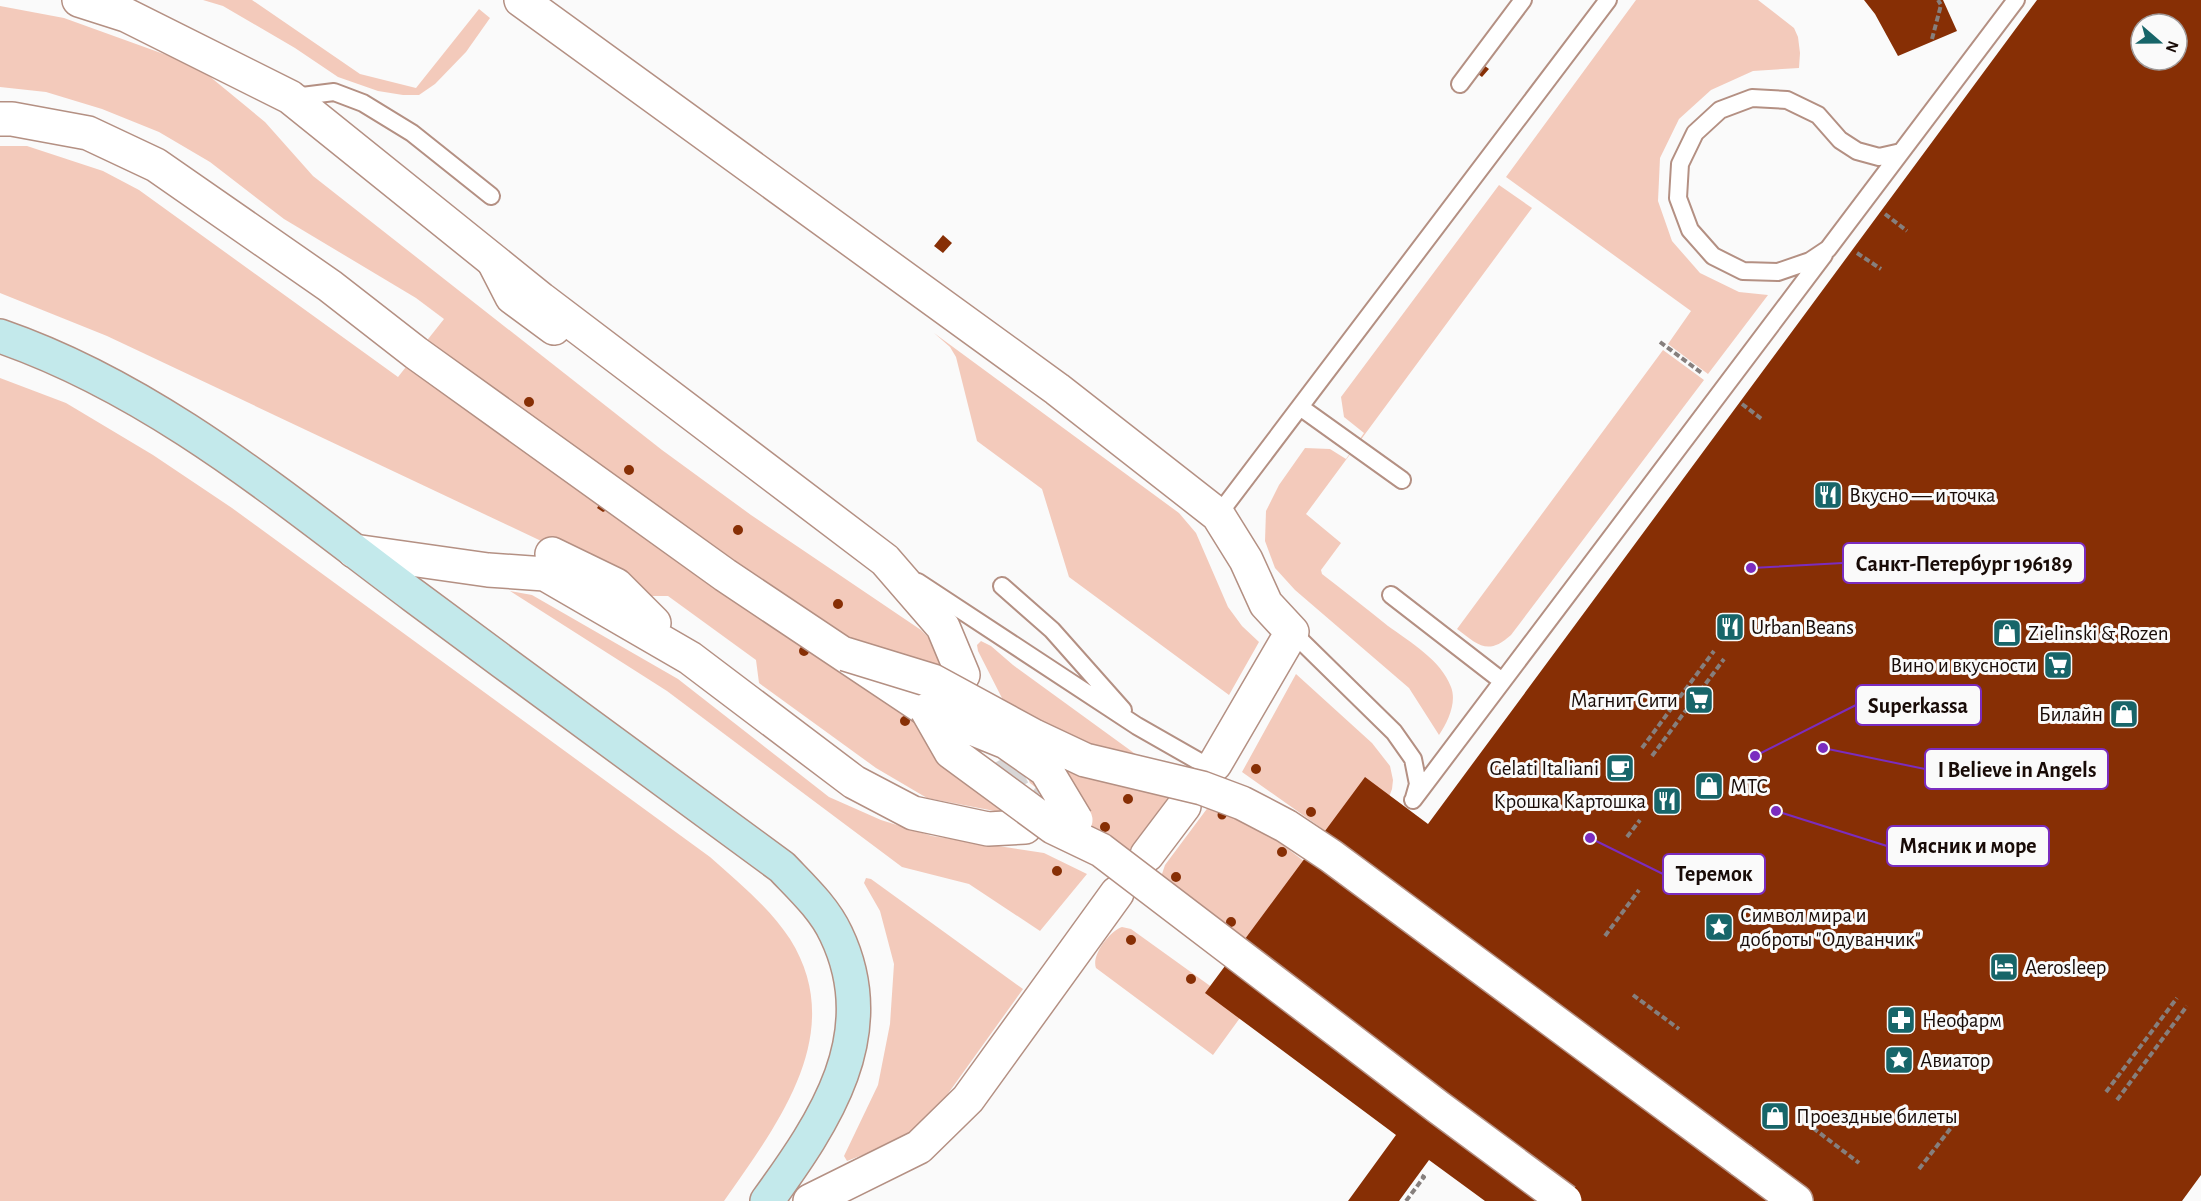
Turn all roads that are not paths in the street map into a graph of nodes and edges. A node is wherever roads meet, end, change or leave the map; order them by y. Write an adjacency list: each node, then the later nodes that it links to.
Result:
1 (79, 0): 7 (street)
2 (521, 0): 15 (street)
3 (1523, 0): 6 (lane)
4 (2016, 0): 9 (lane)
5 (1607, 1): 13 (lane)
6 (1460, 84)
7 (290, 97): 10 (lane); 17 (street)
8 (0, 119): 21 (street)
9 (1901, 153): 11 (lane); 11 (lane)
10 (491, 196)
11 (1828, 249): 23 (lane)
12 (0, 336): 16 (main road)
13 (1300, 407): 14 (lane); 15 (lane)
14 (1402, 480)
15 (1218, 515): 20 (street)
16 (354, 550): 28 (street); 32 (main road)
17 (885, 560): 22 (street); 25 (lane)
18 (1002, 586): 25 (lane)
19 (1391, 595): 23 (lane)
20 (1292, 632): 23 (lane); 26 (street)
21 (845, 654): 24 (street, bridge); 35 (street, bridge)
22 (963, 675)
23 (1502, 681)
24 (927, 710): 29 (street, bridge); 29 (street, bridge)
25 (1137, 726): 26 (lane)
26 (1208, 763)
27 (1184, 806): 30 (street)
28 (1025, 827)
29 (1101, 850): 34 (street, bridge)
30 (1147, 855)
31 (1117, 893): 33 (street)
32 (767, 1201)
33 (810, 1201)
34 (1565, 1201)
35 (1796, 1201)

